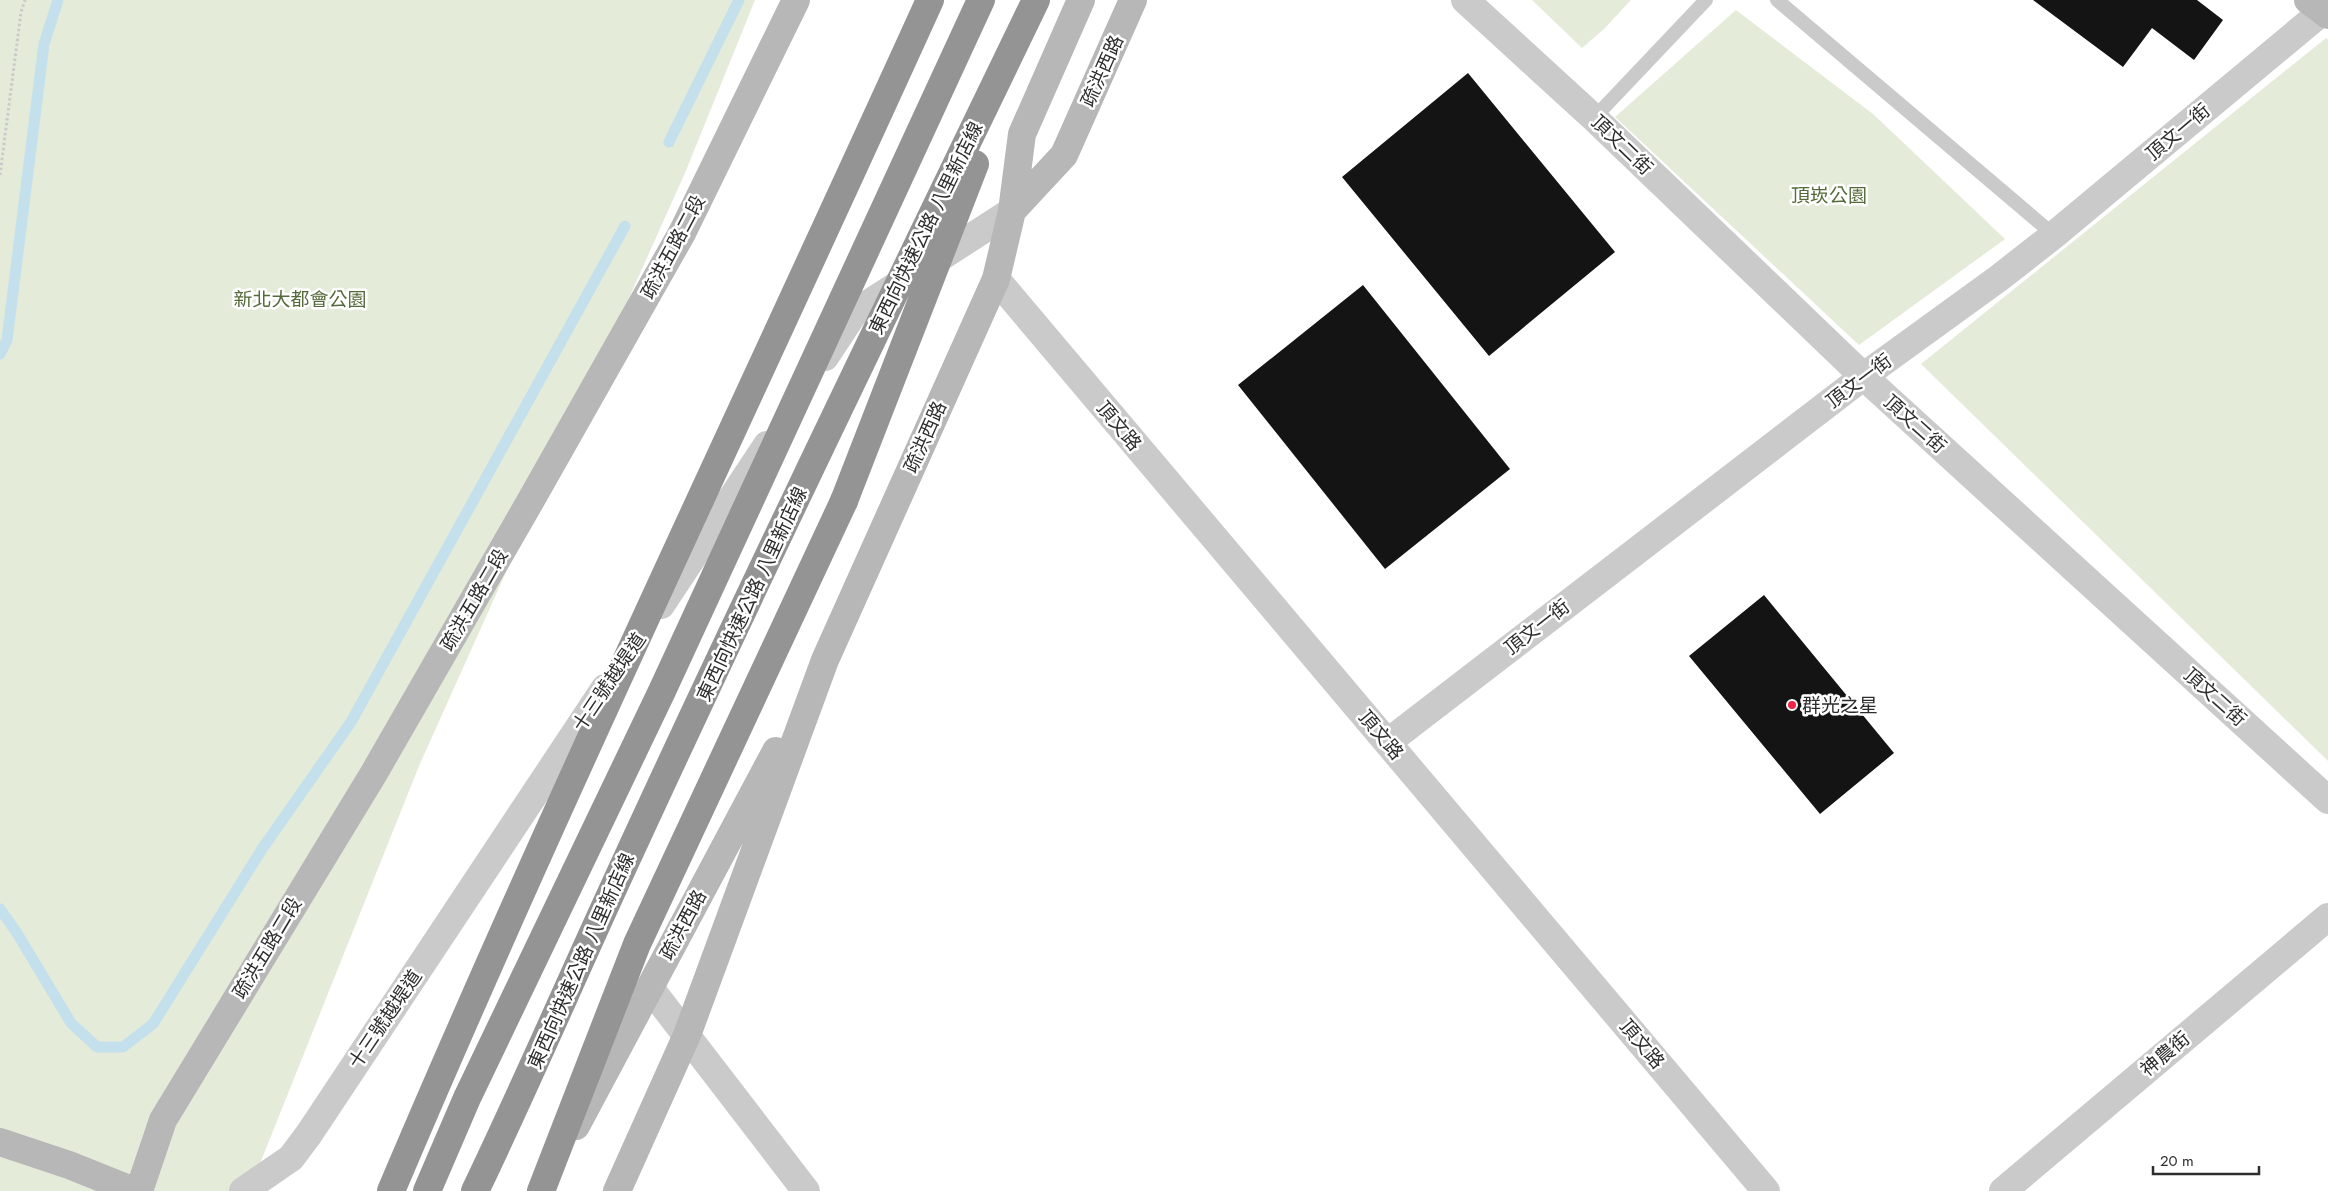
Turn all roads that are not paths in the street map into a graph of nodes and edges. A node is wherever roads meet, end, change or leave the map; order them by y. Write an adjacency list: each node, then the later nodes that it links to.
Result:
1 (796, 0): 24 (street, 疏洪五路二段)
2 (930, 0): 26 (highway, bridge)
3 (981, 0): 27 (highway, bridge)
4 (1037, 0): 28 (highway, 東西向快速公路 八里新店線, bridge); 29 (highway, bridge)
5 (1081, 0): 12 (street, 疏洪西路)
6 (1133, 0): 12 (street, 疏洪西路)
7 (1465, 0): 11 (street, 頂文二街)
8 (1706, 0): 11 (lane)
9 (1777, 0): 13 (lane)
10 (2319, 8): 13 (street, 頂文一街)
11 (1594, 118): 15 (street, 頂文二街)
12 (1012, 211): 14 (street, 疏洪西路); 25 (street, 十三號越堤道)
13 (2054, 235): 15 (street, 頂文一街)
14 (996, 279): 16 (street, 疏洪西路); 17 (street, 頂文路)
15 (1863, 376): 17 (street, 頂文一街); 18 (street, 頂文二街)
16 (825, 660): 20 (street, 疏洪西路); 21 (street, 疏洪西路)
17 (1388, 742): 32 (street, 頂文路)
18 (2328, 800)
19 (2328, 917): 33 (street, 神農街)
20 (650, 988): 21 (street); 29 (street, 疏洪西路)
21 (687, 1034): 30 (street, 疏洪西路); 31 (street)
22 (0, 1142): 23 (street)
23 (134, 1191)
24 (139, 1191)
25 (243, 1191)
26 (391, 1191)
27 (427, 1191)
28 (475, 1191)
29 (541, 1191)
30 (617, 1191)
31 (806, 1191)
32 (1766, 1191)
33 (2003, 1191)

